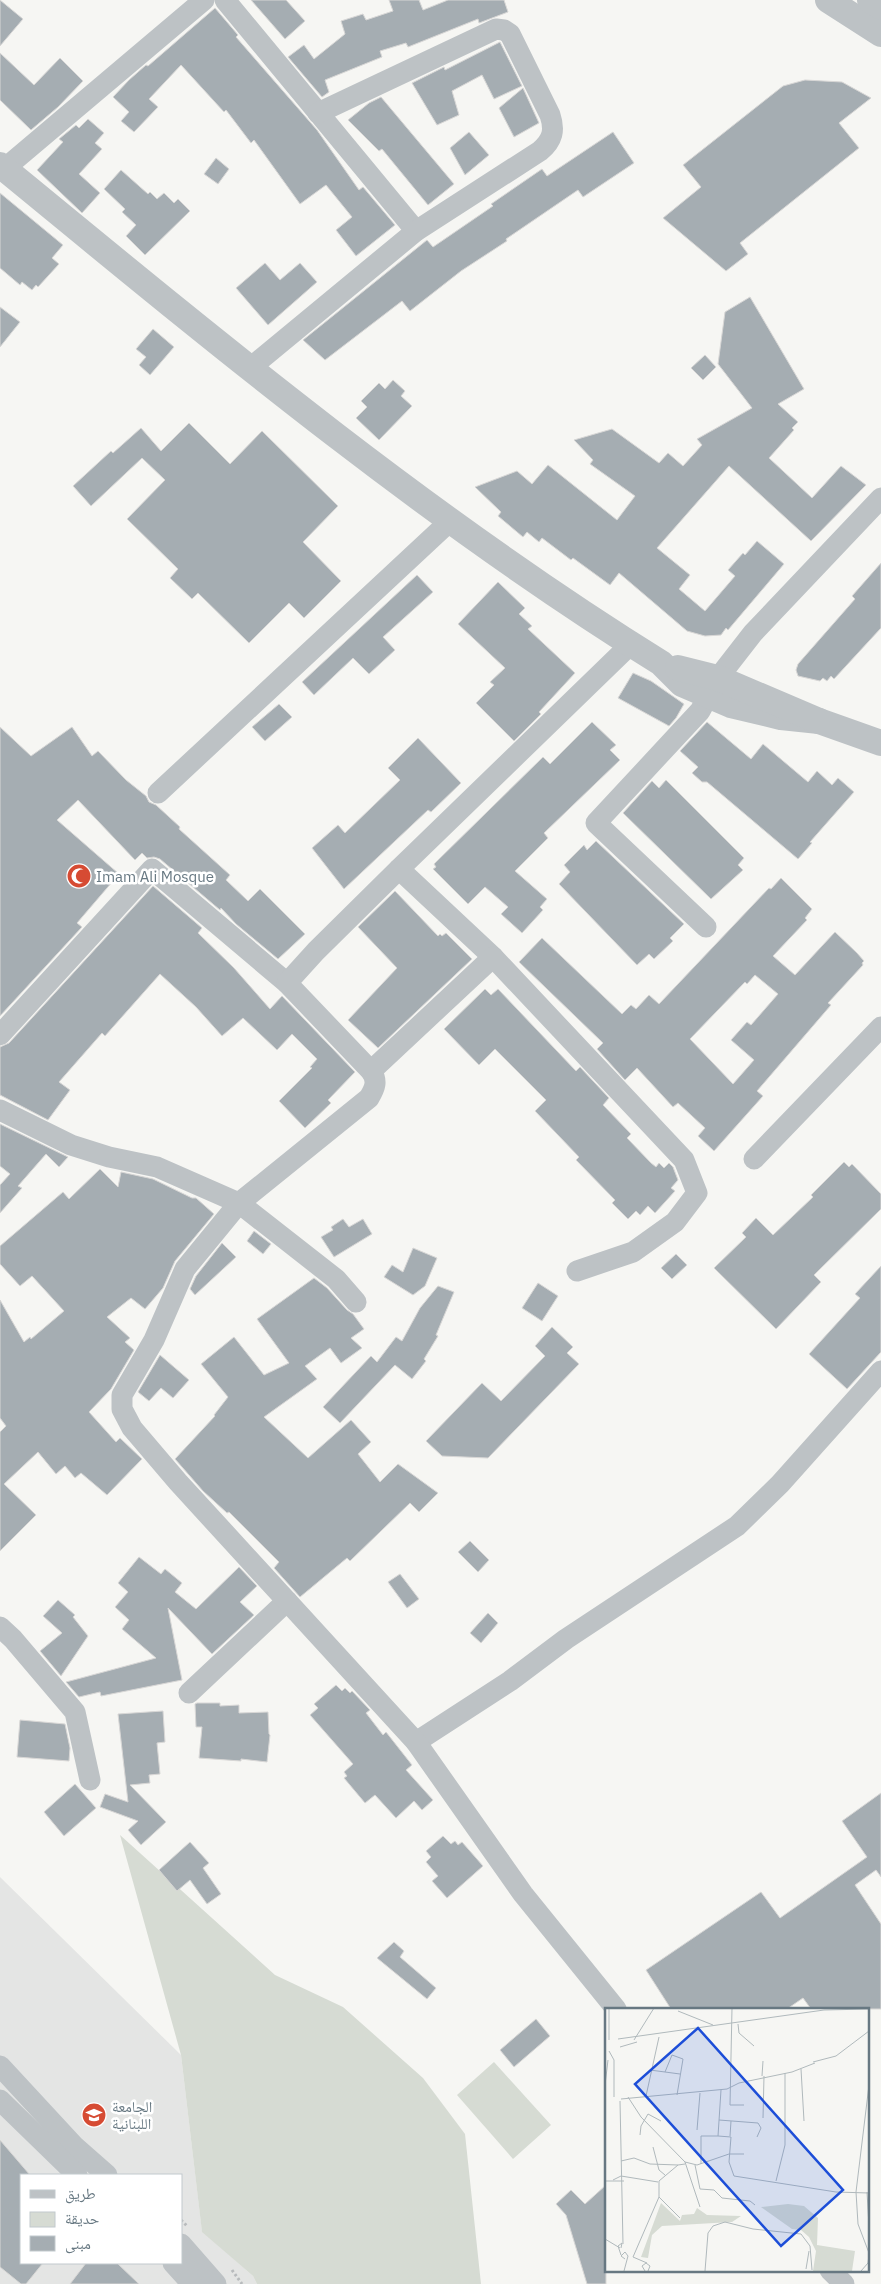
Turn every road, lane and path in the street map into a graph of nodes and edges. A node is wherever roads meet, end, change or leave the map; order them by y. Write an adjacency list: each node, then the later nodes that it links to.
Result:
1 (204, 0): 8 (street)
2 (225, 0): 7 (street)
3 (828, 0): 6 (street)
4 (870, 0): 5 (street)
5 (881, 7)
6 (881, 34)
7 (318, 113): 9 (street); 9 (street)
8 (2, 167): 10 (street)
9 (416, 231): 10 (street)
10 (249, 369): 12 (street)
11 (881, 498): 14 (street)
12 (449, 522): 13 (street); 16 (street)
13 (631, 644): 14 (street); 17 (street)
14 (714, 687): 15 (street); 18 (street)
15 (881, 743)
16 (158, 793)
17 (399, 868): 19 (street); 20 (street)
18 (706, 927)
19 (493, 957): 23 (street); 27 (street)
20 (287, 983): 22 (street); 23 (street)
21 (881, 1027): 25 (street)
22 (0, 1035)
23 (371, 1071): 26 (street)
24 (0, 1110): 26 (street)
25 (754, 1160)
26 (239, 1203): 28 (street); 30 (street)
27 (577, 1271)
28 (356, 1302)
29 (881, 1371): 33 (street)
30 (287, 1601): 32 (street); 33 (street)
31 (0, 1627): 34 (street)
32 (189, 1693)
33 (416, 1742): 35 (street)
34 (90, 1780)
35 (615, 2008)
36 (0, 2066): 39 (street)
37 (0, 2100): 38 (street)
38 (76, 2174)
39 (106, 2174)
40 (182, 2245): 44 (street)
41 (174, 2264): 43 (street)
42 (832, 2272): 45 (street)
43 (192, 2284)
44 (216, 2284)
45 (844, 2284)

